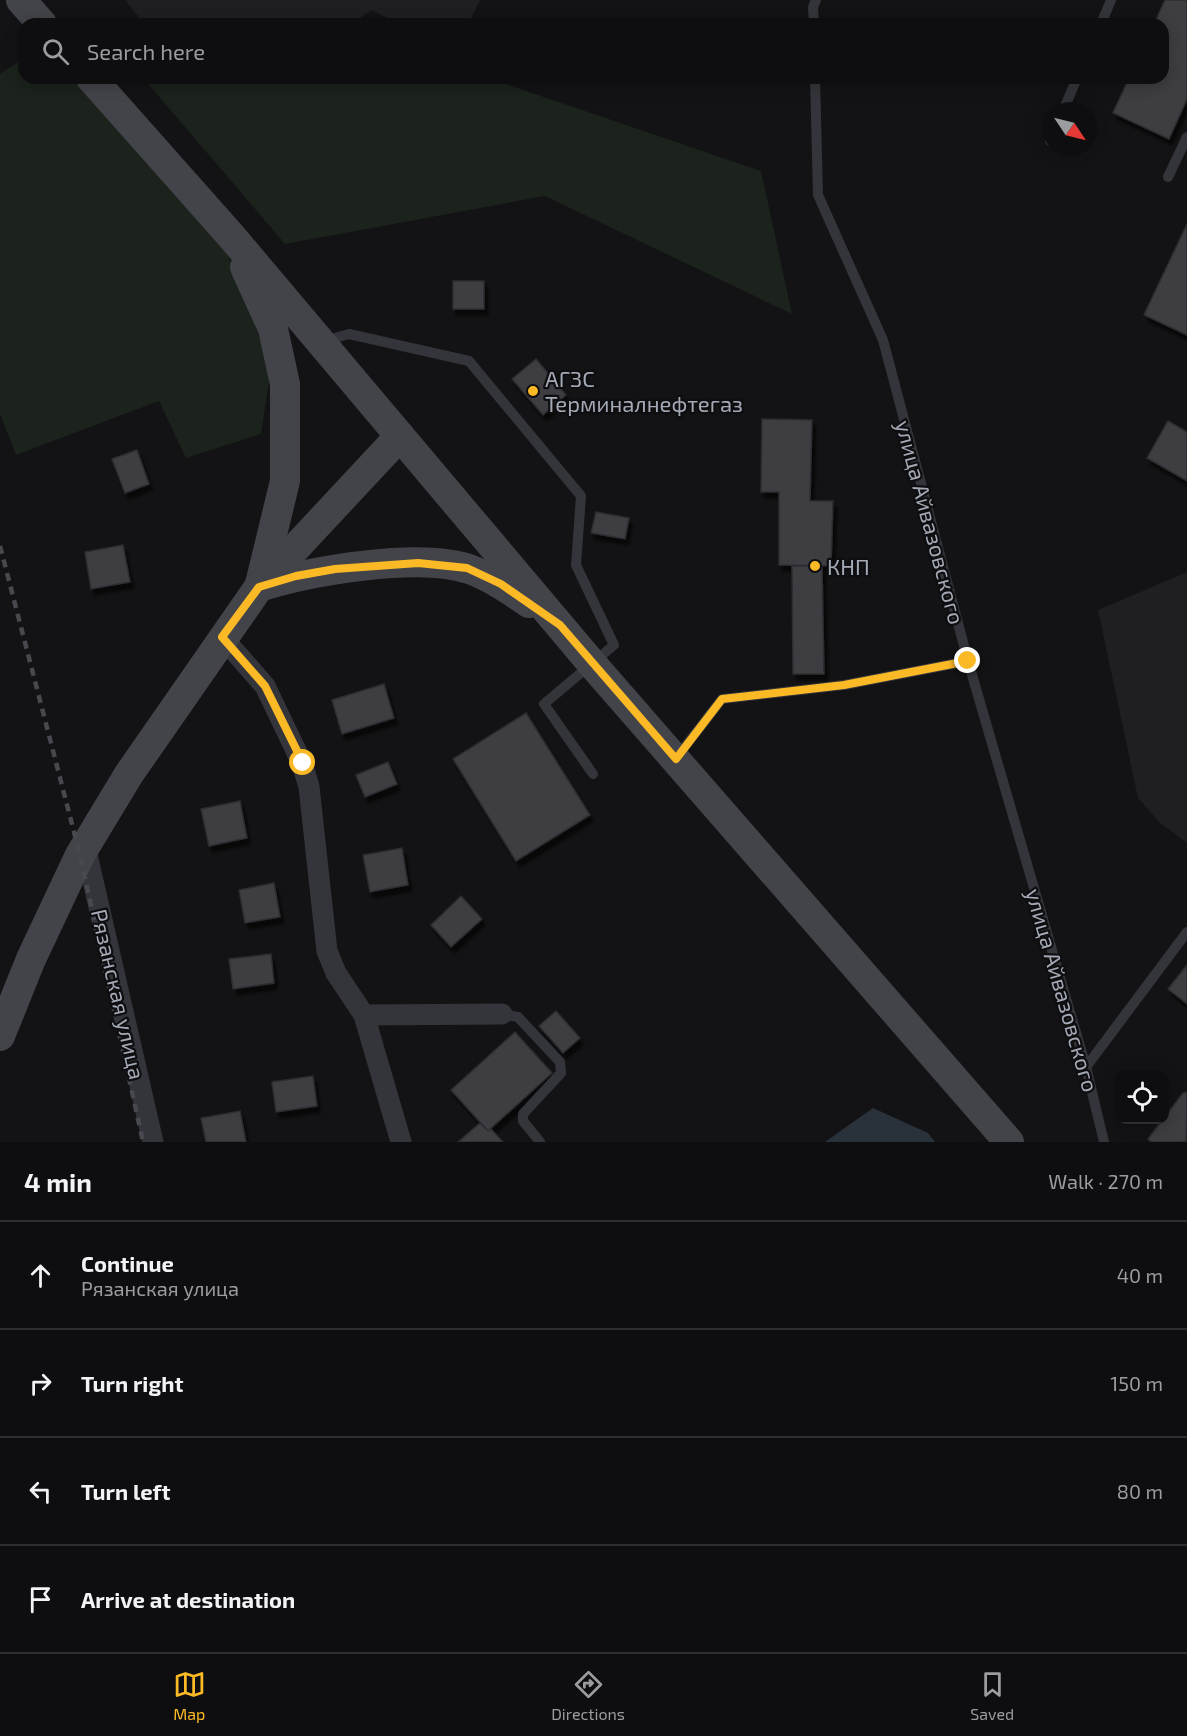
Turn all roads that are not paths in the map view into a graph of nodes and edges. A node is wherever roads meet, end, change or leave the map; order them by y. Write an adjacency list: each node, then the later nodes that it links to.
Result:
1 (21, 0): 4 (main road)
2 (816, 0): 5 (lane)
3 (1111, 0): 6 (lane)
4 (37, 18)
5 (814, 18)
6 (1104, 18)
7 (96, 84): 13 (main road)
8 (815, 84): 19 (lane, улица Айвазовского)
9 (1074, 84): 10 (lane)
10 (1067, 102)
11 (1187, 137): 12 (lane)
12 (1168, 177)
13 (232, 237): 14 (main road); 16 (main road)
14 (321, 342): 15 (main road); 20 (lane)
15 (400, 436): 16 (main road); 17 (main road)
16 (259, 587): 17 (main road); 18 (main road)
17 (560, 625): 20 (main road)
18 (222, 637): 23 (main road); 26 (street)
19 (968, 661): 21 (lane); 28 (lane, улица Айвазовского)
20 (593, 665): 21 (main road); 22 (lane)
21 (676, 759): 32 (main road)
22 (593, 774)
23 (85, 846): 27 (main road); 29 (street, Рязанская улица)
24 (1187, 932): 28 (lane)
25 (502, 1014): 26 (street); 31 (lane)
26 (364, 1015): 30 (street)
27 (0, 1036)
28 (1086, 1067): 33 (lane, улица Айвазовского)
29 (153, 1142)
30 (401, 1142)
31 (540, 1142)
32 (1009, 1142)
33 (1104, 1142)

